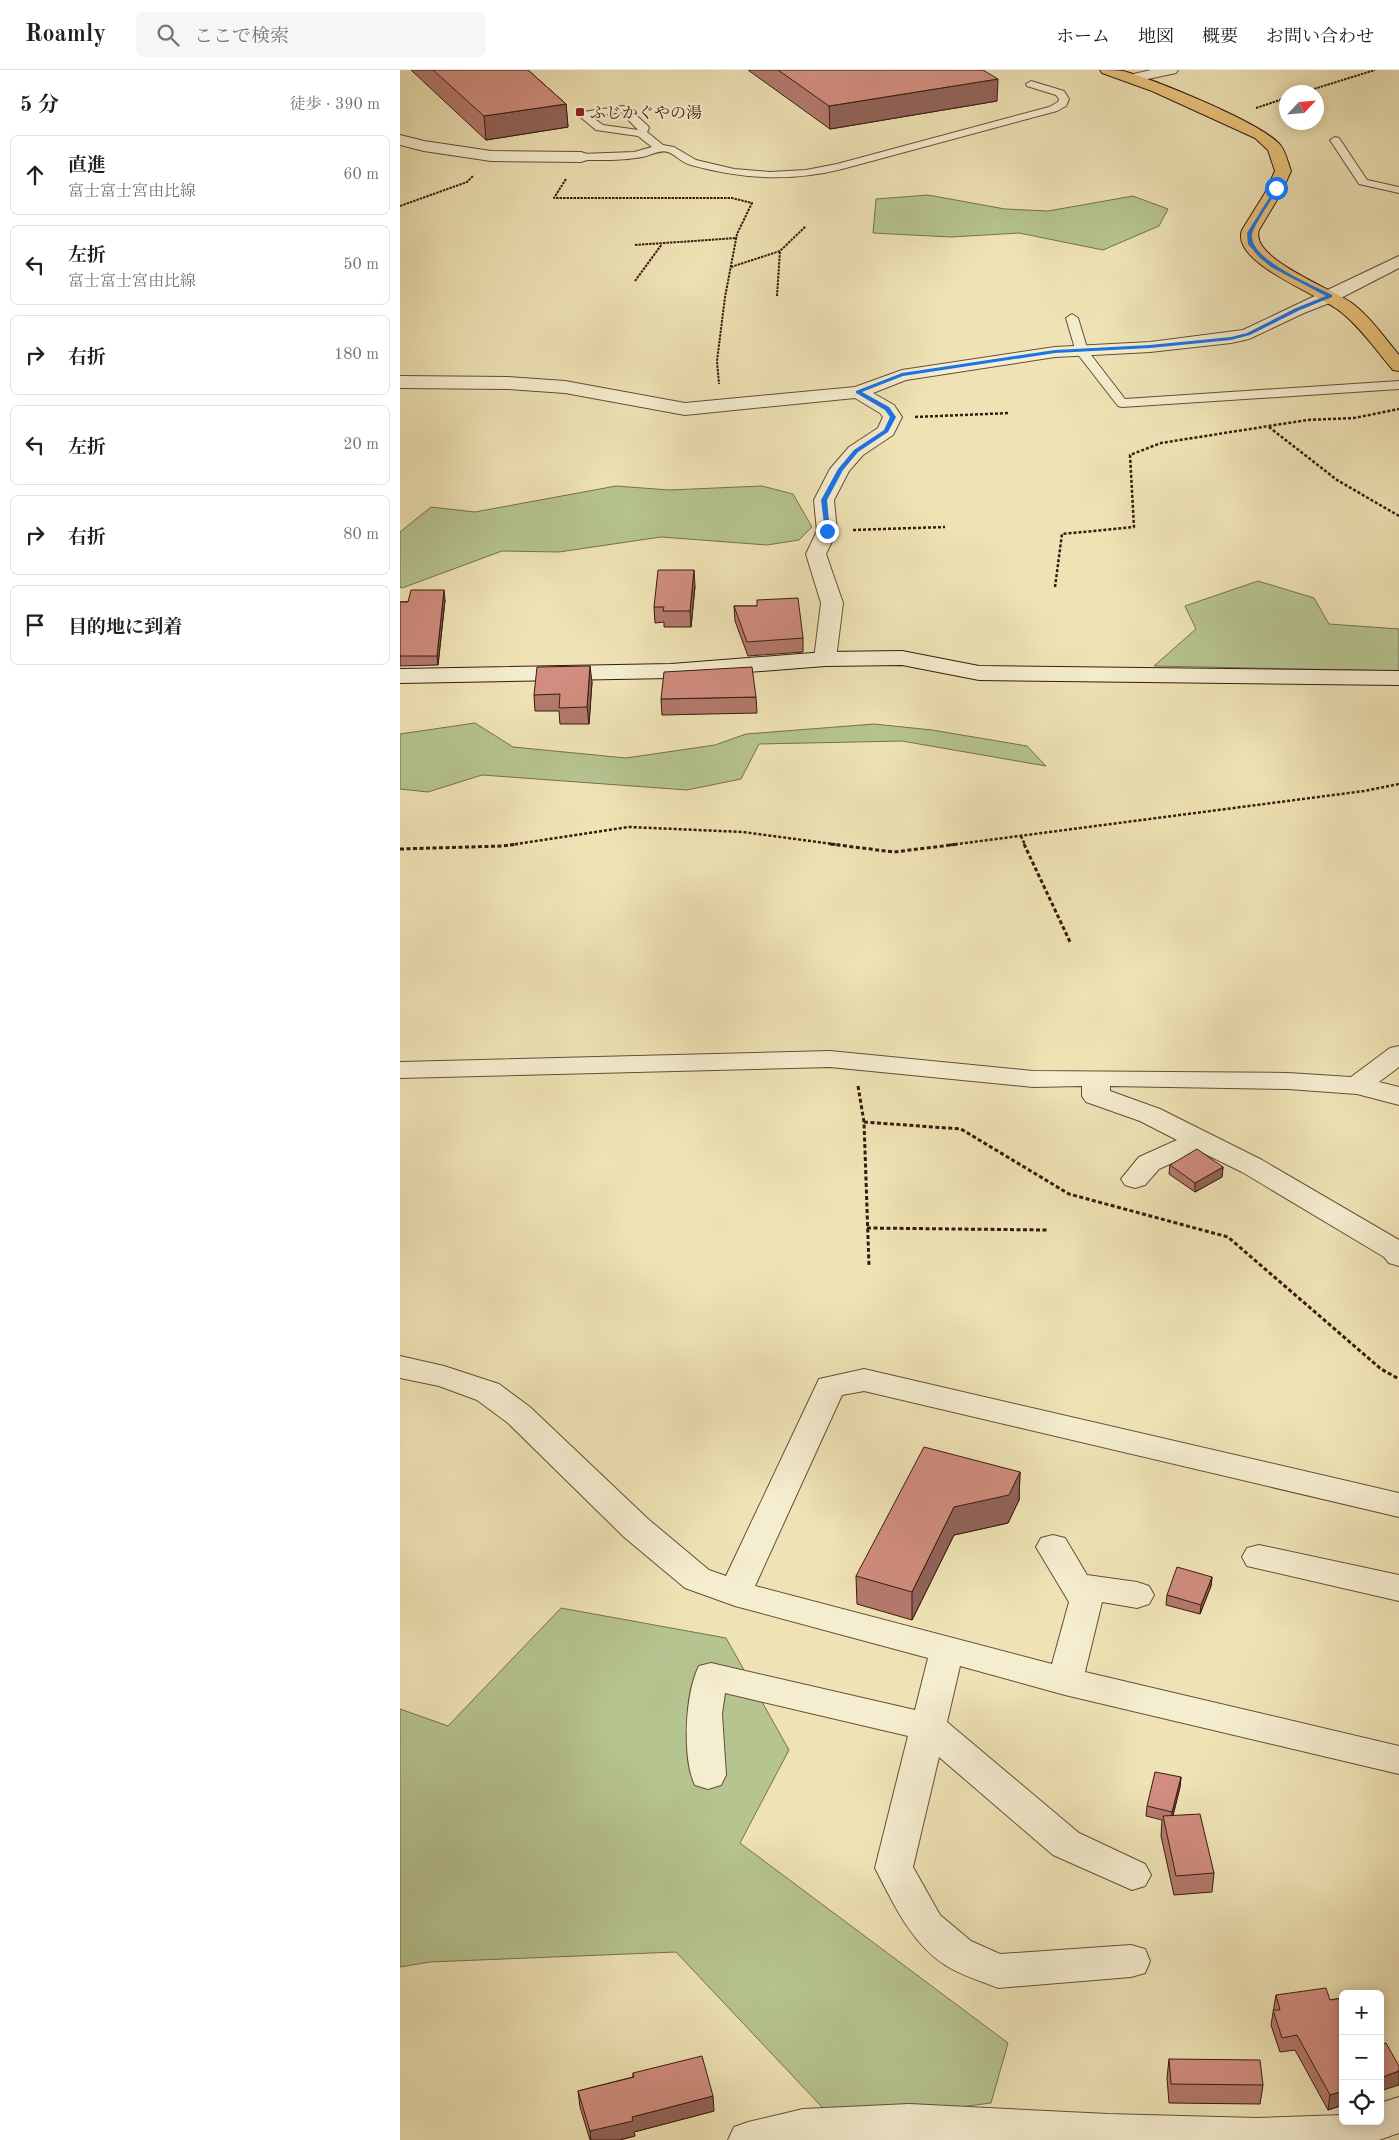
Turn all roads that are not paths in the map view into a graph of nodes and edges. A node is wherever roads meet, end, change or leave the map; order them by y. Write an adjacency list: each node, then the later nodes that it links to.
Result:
1 (1107, 70): 3 (main road)
2 (1171, 70): 3 (street)
3 (1134, 78): 12 (main road)
4 (1031, 84): 8 (lane)
5 (641, 133): 5 (lane); 8 (lane)
6 (400, 140): 9 (street)
7 (1335, 140): 10 (lane)
8 (657, 148): 9 (lane)
9 (581, 157)
10 (1399, 190)
11 (1399, 260): 12 (street)
12 (1331, 296): 14 (street); 15 (main road)
13 (1072, 318): 14 (lane)
14 (1082, 352): 17 (lane); 18 (street)
15 (1399, 366)
16 (400, 382): 18 (street)
17 (1399, 385)
18 (858, 392): 19 (street)
19 (825, 659): 20 (street); 21 (street)
20 (400, 676)
21 (1399, 678)
22 (1399, 1054): 25 (street)
23 (400, 1070): 24 (street)
24 (1096, 1078): 25 (street); 27 (street)
25 (1357, 1086): 26 (street)
26 (1399, 1098)
27 (1200, 1140): 28 (street); 29 (street)
28 (1135, 1179)
29 (1399, 1256)
30 (400, 1367): 36 (street)
31 (1399, 1505): 36 (street)
32 (1053, 1547): 34 (street)
33 (1259, 1557): 35 (street)
34 (1077, 1586): 37 (street); 39 (street)
35 (1399, 1588)
36 (735, 1593): 38 (street)
37 (1137, 1595)
38 (947, 1650): 39 (street); 40 (street)
39 (1065, 1681): 41 (street)
40 (928, 1727): 42 (street); 43 (street); 44 (street)
41 (1399, 1760)
42 (708, 1775)
43 (1132, 1875)
44 (1131, 1960)
45 (1399, 2115): 46 (street)
46 (748, 2140)

